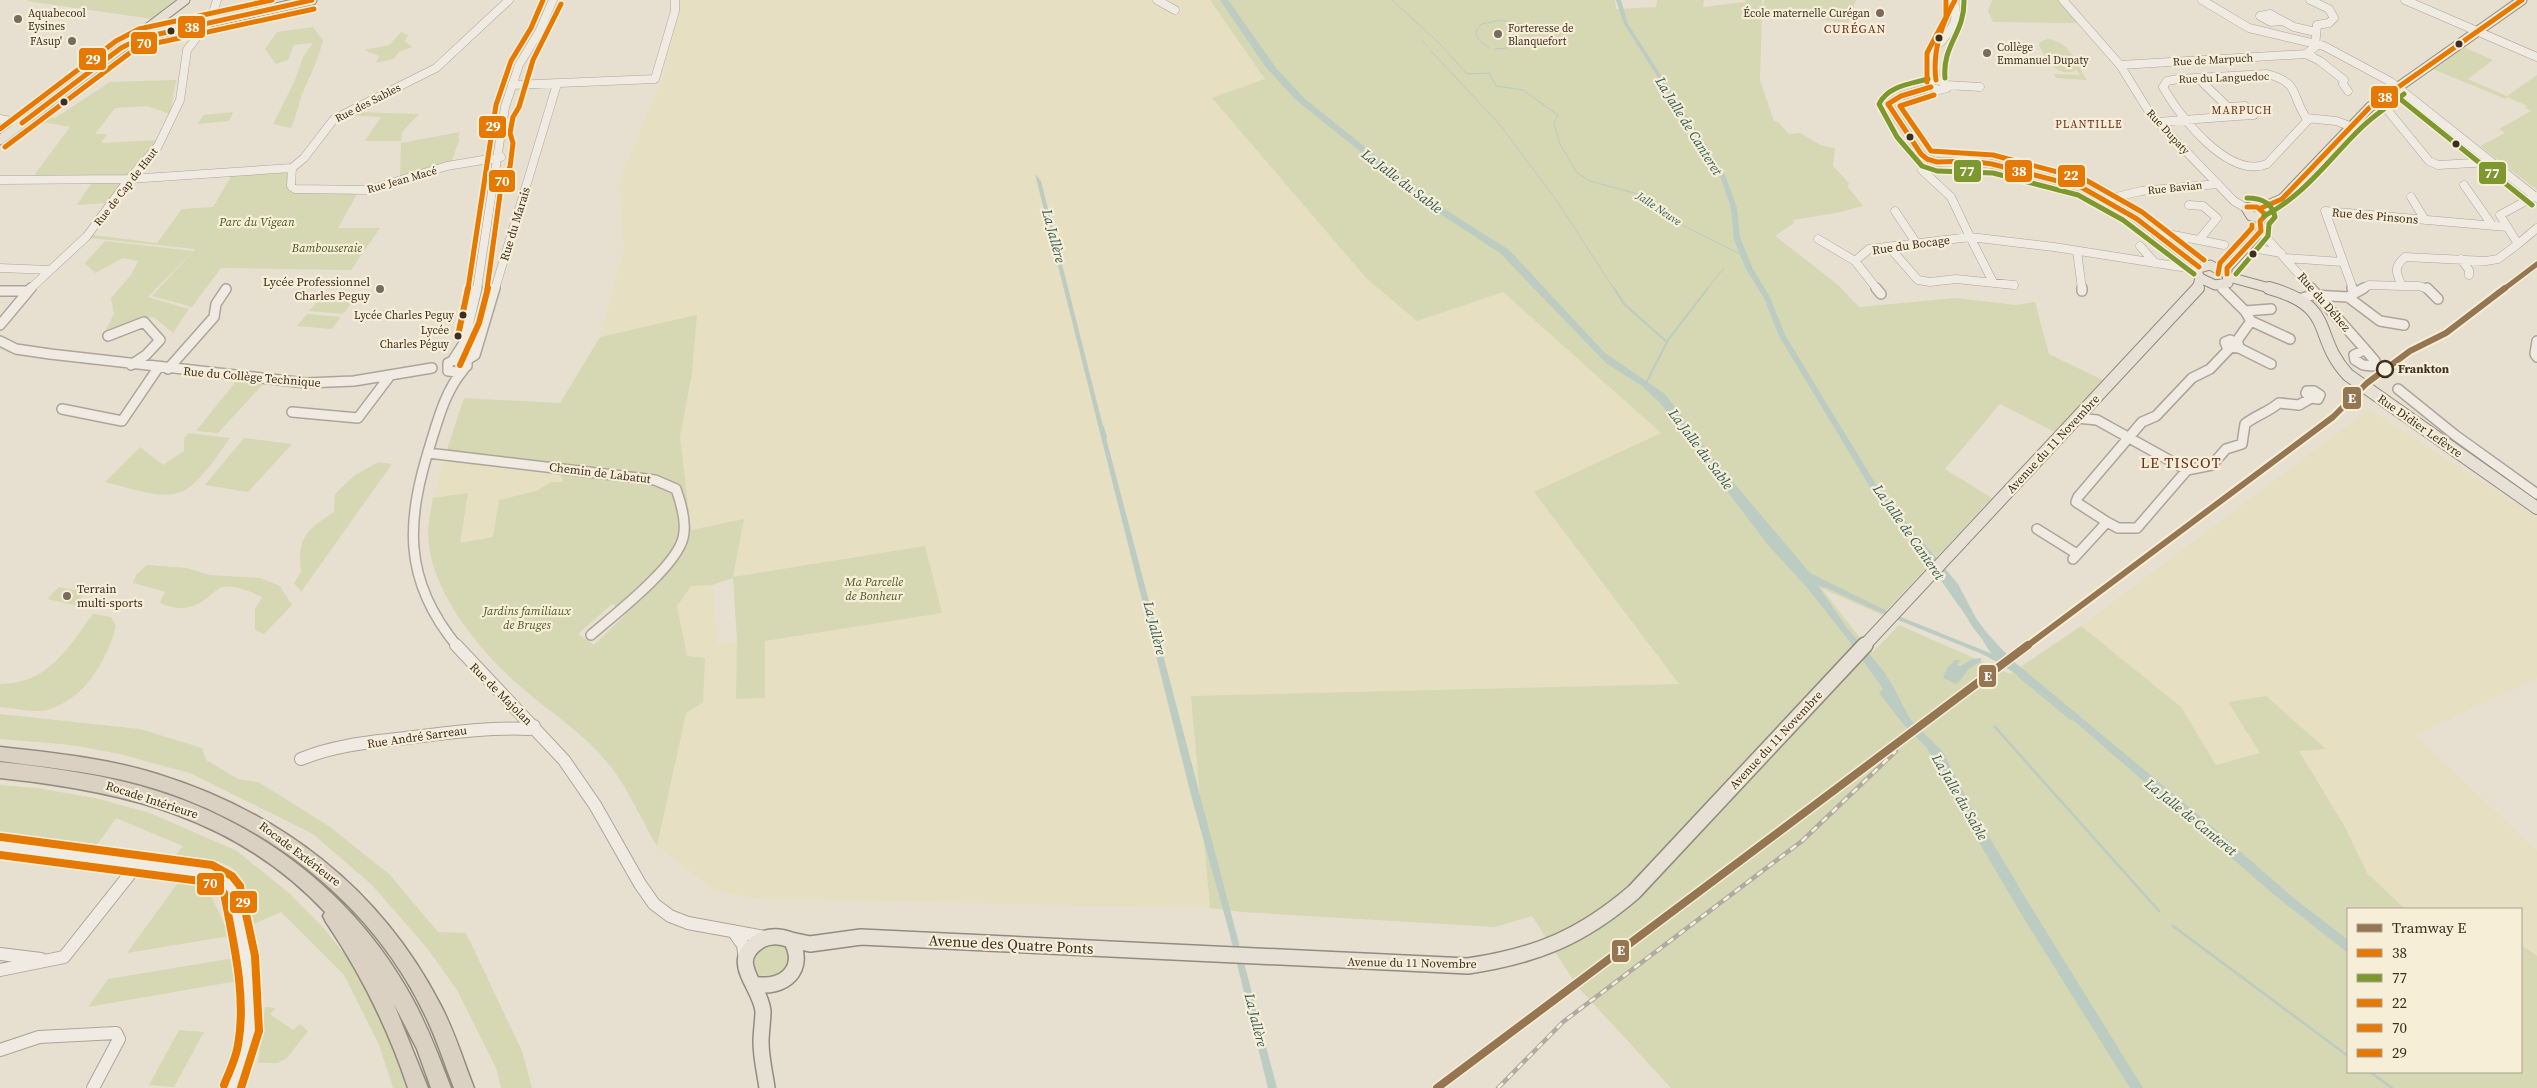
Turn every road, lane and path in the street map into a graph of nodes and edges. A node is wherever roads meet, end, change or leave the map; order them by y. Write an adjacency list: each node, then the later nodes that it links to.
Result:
1 (185, 0): 23 (main road)
2 (217, 0): 18 (street, Rue de Cap de Haut)
3 (312, 0): 18 (main road)
4 (509, 0): 49 (street, Rue des Sables)
5 (553, 0): 32 (street)
6 (675, 0): 30 (street)
7 (1157, 0): 14 (street)
8 (1954, 0): 15 (street); 16 (street)
9 (2063, 0): 28 (street, Rue Dupaty)
10 (2202, 0): 25 (street)
11 (2310, 0): 21 (street)
12 (2405, 0): 22 (street)
13 (2522, 0): 22 (main road)
14 (1175, 10)
15 (1947, 14): 16 (street); 19 (street)
16 (1956, 16): 20 (street)
17 (2282, 21): 21 (street)
18 (206, 23): 23 (main road); 50 (street, Rue de Cap de Haut)
19 (1943, 28): 20 (street); 24 (street)
20 (1952, 30): 24 (street)
21 (2316, 32): 25 (street)
22 (2478, 32): 27 (street); 34 (main road)
23 (144, 35): 43 (main road)
24 (1940, 42): 31 (street)
25 (2315, 44): 26 (street); 34 (street)
26 (2306, 54): 28 (street, Rue de Marpuch); 35 (street)
27 (2537, 58)
28 (2120, 65): 42 (street, Rue Dupaty)
29 (2198, 78): 37 (street); 39 (street, Rue du Languedoc); 41 (street, Rue du Languedoc)
30 (557, 84): 32 (street); 118 (street, Rue du Marais)
31 (1933, 84): 33 (street); 47 (street)
32 (515, 85): 46 (street)
33 (1980, 87)
34 (2399, 87): 36 (main road); 48 (street)
35 (2348, 91)
36 (2380, 101): 44 (main road); 48 (street)
37 (2227, 107): 38 (street); 38 (street)
38 (2237, 116): 41 (street)
39 (2306, 118): 41 (street); 44 (street)
40 (0, 119): 43 (street)
41 (2188, 120): 42 (street)
42 (2157, 122): 52 (street, Rue Dupaty)
43 (22, 123): 45 (main road)
44 (2350, 126): 60 (main road)
45 (0, 140)
46 (499, 157): 49 (street, Rue Jean Macé); 113 (street)
47 (1930, 160): 56 (street); 69 (street)
48 (2491, 162): 55 (street)
49 (292, 168): 50 (street)
50 (129, 179): 51 (street); 88 (street, Rue de Cap de Haut)
51 (0, 180)
52 (2218, 184): 56 (street, Rue Bavian); 59 (street, Rue Dupaty)
53 (2464, 185): 61 (street)
54 (2411, 197): 63 (street, Rue des Pinsons)
55 (2536, 197): 62 (street)
56 (2104, 200): 68 (street)
57 (2189, 205): 71 (street)
58 (1895, 211): 72 (street)
59 (2247, 211): 60 (main road); 84 (main road)
60 (2261, 213): 90 (main road)
61 (2486, 214): 62 (street); 64 (street)
62 (2500, 214): 65 (street)
63 (2425, 220): 64 (street, Rue des Pinsons); 82 (street, Rue des Pinsons)
64 (2492, 226): 65 (street, Rue des Pinsons)
65 (2508, 227): 73 (street)
66 (2537, 228): 73 (street)
67 (2264, 235): 79 (street, Rue du Déhez)
68 (2158, 236): 71 (street); 86 (street)
69 (1970, 237): 72 (street, Rue du Bocage); 78 (street, Rue du Bocage); 91 (street)
70 (1818, 239): 81 (street, Rue du Bocage)
71 (2199, 240): 74 (street)
72 (1917, 244): 76 (street, Rue du Bocage)
73 (2518, 244): 80 (street)
74 (2224, 245)
75 (2140, 246): 83 (street)
76 (1889, 247): 81 (street, Rue du Bocage); 91 (street)
77 (2258, 249): 79 (street)
78 (2077, 251): 83 (street, Rue du Bocage); 98 (street)
79 (2283, 255): 82 (street, Rue du Déhez); 101 (street, Rue du Déhez)
80 (2461, 259): 89 (street); 94 (street)
81 (1855, 261): 99 (street, Rue du Bocage)
82 (2342, 262): 100 (street)
83 (2155, 263): 85 (street, Rue du Bocage)
84 (2210, 266): 86 (main road); 90 (main road)
85 (2181, 267)
86 (2199, 267): 92 (main road)
87 (0, 268): 88 (street)
88 (50, 270): 97 (street, Rue de Cap de Haut)
89 (2469, 275)
90 (2223, 281): 92 (main road, Avenue du 11 Novembre); 103 (main road, Rue Didier Lefèvre); 105 (street)
91 (1993, 282): 93 (street)
92 (2198, 284): 128 (main road, Avenue du 11 Novembre)
93 (2014, 285)
94 (2402, 286): 100 (street); 102 (street)
95 (226, 289): 121 (street)
96 (0, 291): 97 (street)
97 (28, 291): 107 (street, Rue de Cap de Haut)
98 (2082, 291)
99 (1881, 294)
100 (2351, 295): 101 (street); 108 (street)
101 (2319, 296): 103 (street); 115 (street, Rue du Déhez)
102 (2438, 299)
103 (2298, 300): 137 (main road, Rue Didier Lefèvre)
104 (2270, 309): 105 (street)
105 (2245, 311): 106 (street)
106 (2251, 321): 110 (street); 114 (street)
107 (0, 325)
108 (2404, 325)
109 (108, 336): 120 (street)
110 (2290, 339)
111 (2537, 341): 116 (street)
112 (1, 342): 120 (street, Rue du Collège Technique)
113 (464, 343): 117 (street); 118 (street)
114 (2235, 346): 119 (street); 133 (street)
115 (2363, 347)
116 (2537, 357)
117 (452, 360): 118 (street); 122 (street, Rue du Collège Technique); 123 (street)
118 (466, 364): 123 (street); 125 (street, Rue de Majolan)
119 (2271, 364)
120 (131, 365): 121 (street, Rue du Collège Technique)
121 (163, 368): 124 (street, Rue du Collège Technique); 129 (street)
122 (432, 368): 123 (street, Rue du Collège Technique); 124 (street, Rue du Collège Technique)
123 (448, 371): 125 (street)
124 (389, 377): 130 (street)
125 (452, 382): 134 (street, Rue de Majolan)
126 (2398, 389): 136 (street)
127 (2311, 398): 135 (street)
128 (2087, 408): 131 (main road, Avenue du 11 Novembre); 132 (street)
129 (62, 409)
130 (292, 412)
131 (2077, 418): 132 (street); 153 (main road, Avenue du 11 Novembre)
132 (2098, 420): 133 (street)
133 (2128, 437): 135 (street); 138 (street)
134 (428, 453): 140 (street, Chemin de Labatut); 141 (street, Rue de Majolan)
135 (2187, 470): 138 (street)
136 (2537, 494)
137 (2537, 508)
138 (2107, 522): 139 (street)
139 (2037, 528)
140 (591, 635)
141 (534, 726): 143 (street, Rue André Sarreau); 148 (street, Rue de Majolan)
142 (0, 754): 165 (highway, Rocade Extérieure)
143 (301, 759)
144 (0, 770): 147 (highway, Rocade Intérieure)
145 (0, 846): 146 (street)
146 (137, 865): 154 (street); 162 (street)
147 (307, 883): 163 (highway); 164 (highway, Rocade Intérieure)
148 (733, 931): 149 (street, Rue de Majolan); 155 (street)
149 (768, 937): 150 (main road); 155 (main road)
150 (791, 940): 151 (main road, Avenue des Quatre Ponts); 157 (main road)
151 (835, 940): 153 (main road, Avenue des Quatre Ponts); 157 (main road)
152 (0, 954): 154 (street)
153 (1238, 956)
154 (52, 961): 156 (street)
155 (745, 962): 158 (main road)
156 (0, 970)
157 (788, 977): 158 (main road); 159 (main road)
158 (754, 984): 159 (main road)
159 (762, 1008): 166 (main road)
160 (0, 1050): 161 (street)
161 (93, 1088)
162 (232, 1088)
163 (418, 1088)
164 (442, 1088)
165 (466, 1088)
166 (767, 1088)

